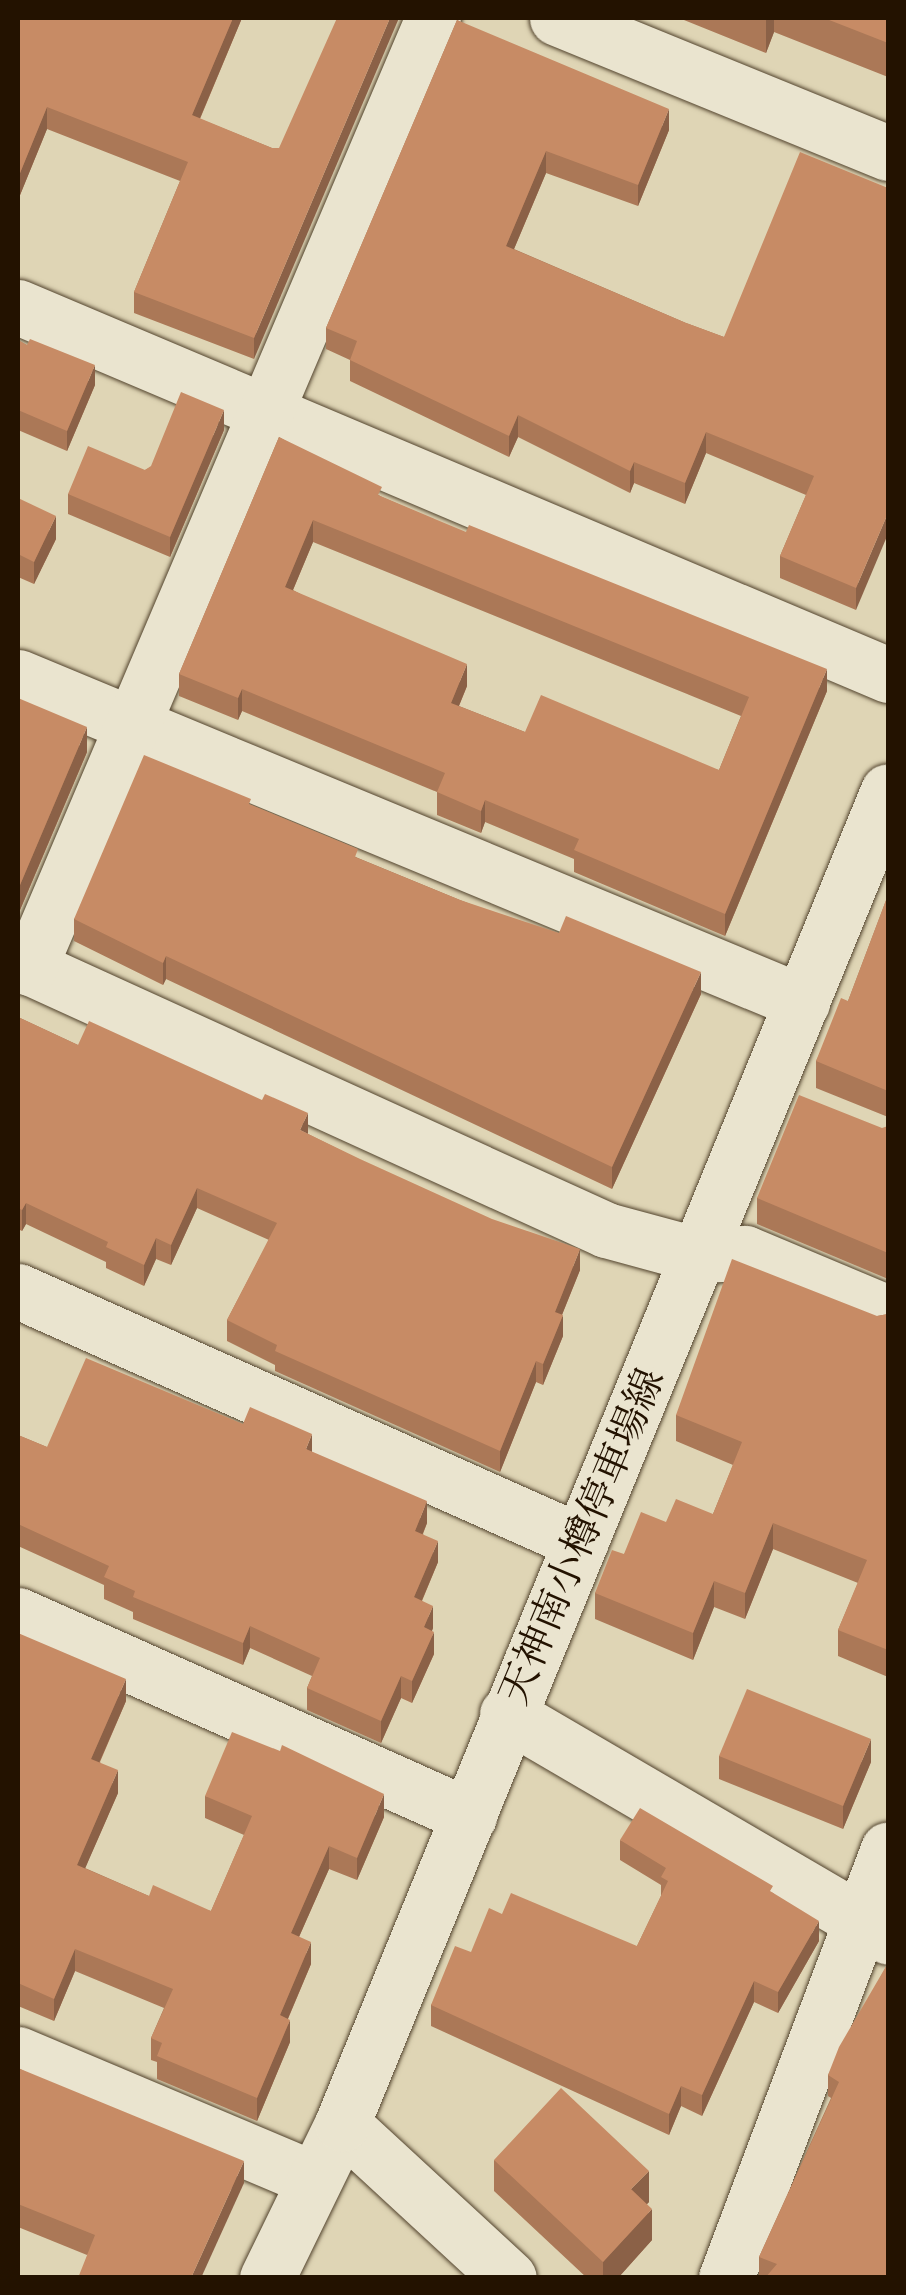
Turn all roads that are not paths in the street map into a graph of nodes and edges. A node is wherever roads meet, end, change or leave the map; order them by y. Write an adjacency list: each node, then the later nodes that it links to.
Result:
1 (433, 18): 5 (street)
2 (556, 18): 3 (street)
3 (888, 153)
4 (18, 307): 5 (street)
5 (266, 410): 6 (street); 8 (street)
6 (888, 675)
7 (18, 677): 8 (street)
8 (132, 724): 10 (street); 11 (street)
9 (888, 791): 11 (street, 天神南小樽停車場線)
10 (23, 965): 12 (street)
11 (802, 1002): 12 (street, 天神南小樽停車場線)
12 (698, 1256): 14 (street); 15 (street, 天神南小樽停車場線)
13 (18, 1291): 15 (street)
14 (888, 1314)
15 (580, 1542): 17 (street, 天神南小樽停車場線)
16 (18, 1615): 18 (street)
17 (506, 1714): 18 (street, 天神南小樽停車場線); 20 (street)
18 (468, 1816): 22 (street, 天神南小樽停車場線)
19 (888, 1850): 20 (street)
20 (874, 1929): 26 (street)
21 (18, 2054): 23 (street)
22 (342, 2124): 23 (street, 天神南小樽停車場線); 25 (street)
23 (314, 2179): 24 (street, 天神南小樽停車場線)
24 (267, 2278)
25 (509, 2278)
26 (726, 2278)

